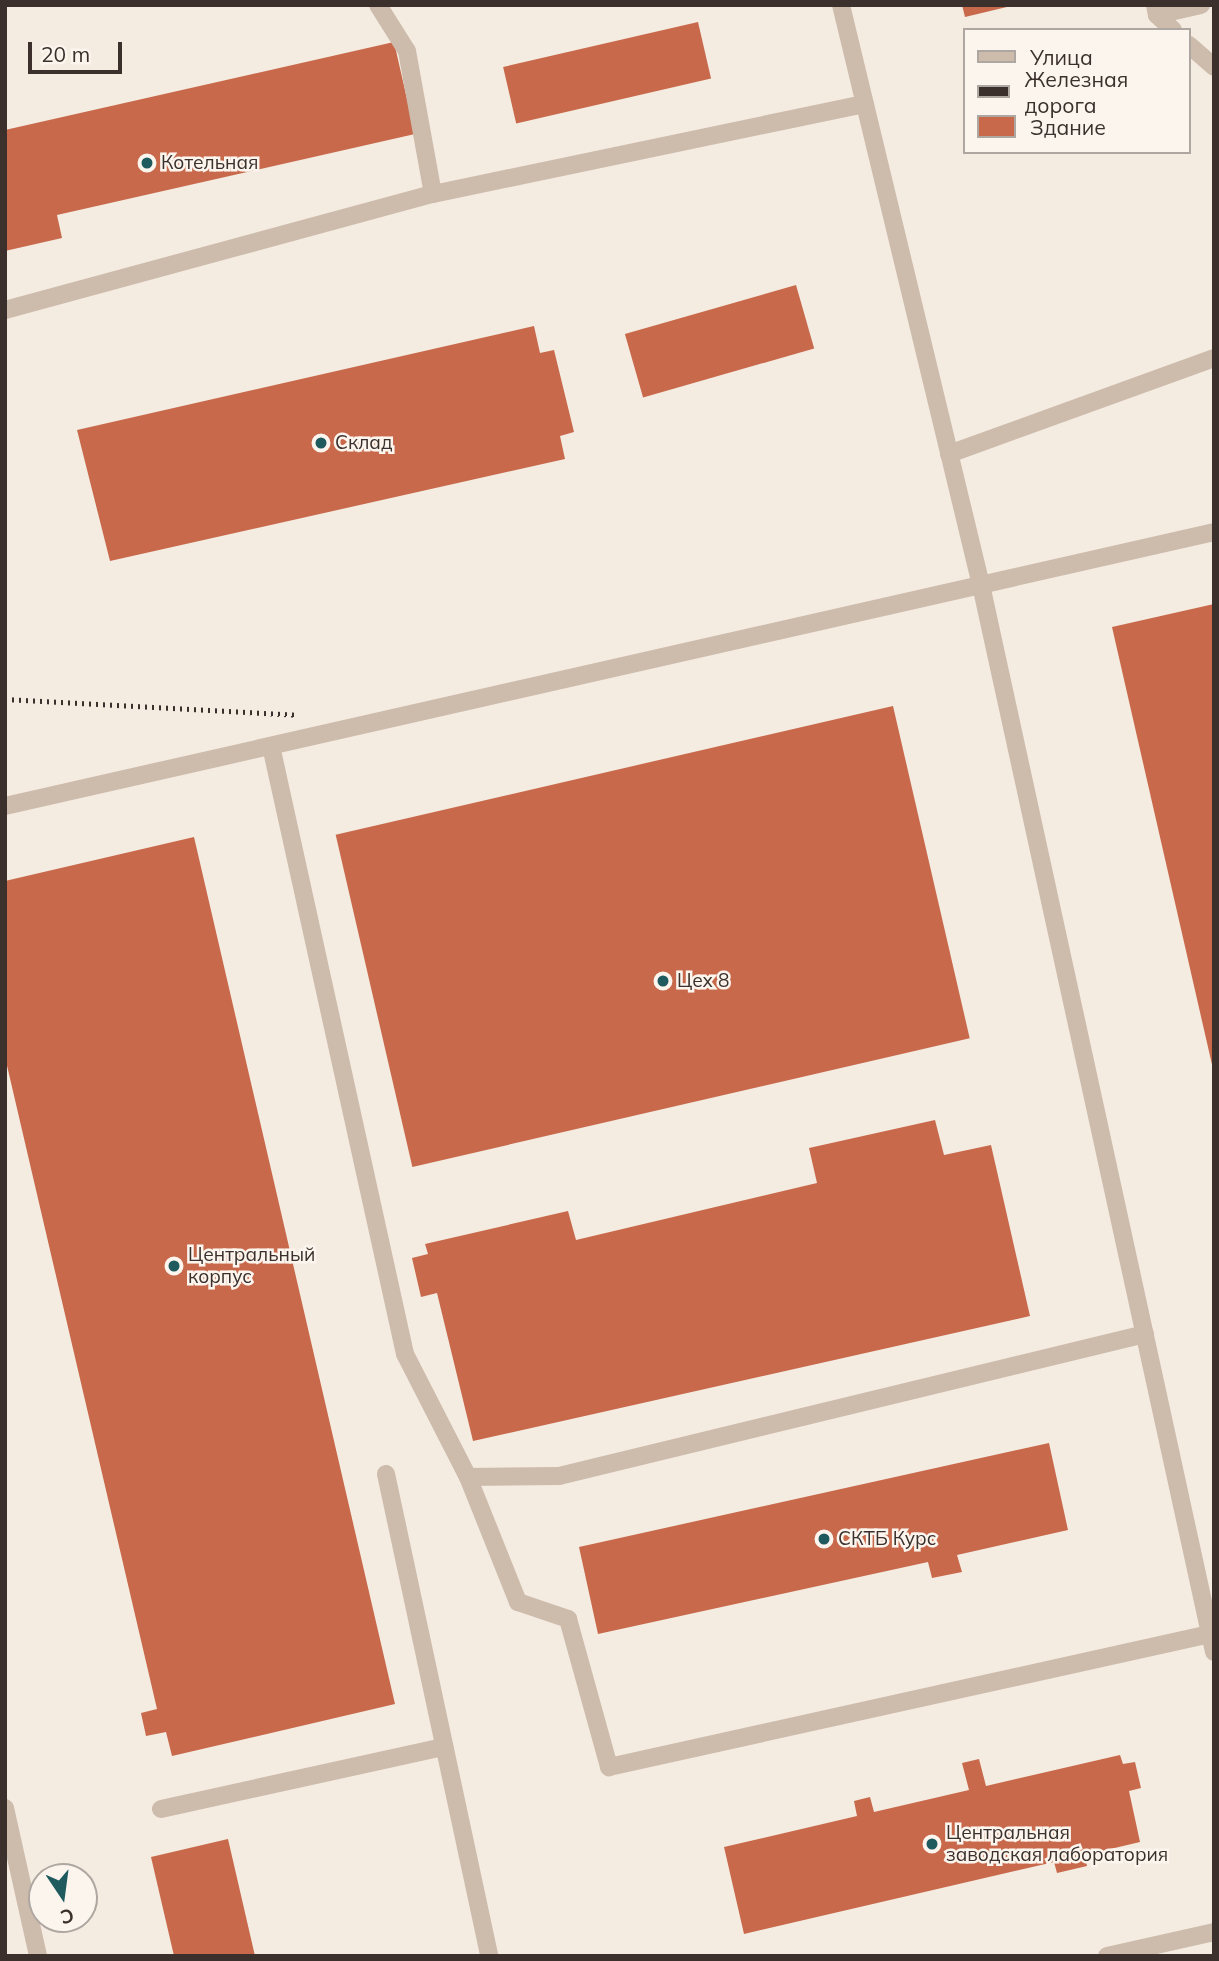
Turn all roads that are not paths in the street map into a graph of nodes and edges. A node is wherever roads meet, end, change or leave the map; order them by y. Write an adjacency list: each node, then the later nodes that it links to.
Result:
1 (379, 5): 9 (street)
2 (841, 5): 8 (street)
3 (1201, 5): 4 (street)
4 (1156, 10): 5 (street)
5 (1171, 28)
6 (1191, 47): 7 (street)
7 (1214, 67)
8 (865, 104): 9 (street); 12 (street)
9 (433, 194): 10 (street)
10 (5, 310)
11 (1214, 358): 12 (street)
12 (949, 454): 14 (street)
13 (1214, 532): 14 (street)
14 (981, 585): 15 (street); 17 (street)
15 (271, 746): 16 (street); 19 (street)
16 (5, 806)
17 (1144, 1334): 19 (street); 20 (street)
18 (386, 1474): 21 (street)
19 (468, 1477): 20 (street)
20 (1212, 1643)
21 (444, 1747): 23 (street); 26 (street)
22 (5, 1808): 25 (street)
23 (162, 1809)
24 (1214, 1932): 27 (street)
25 (38, 1956)
26 (489, 1956)
27 (1107, 1956)

